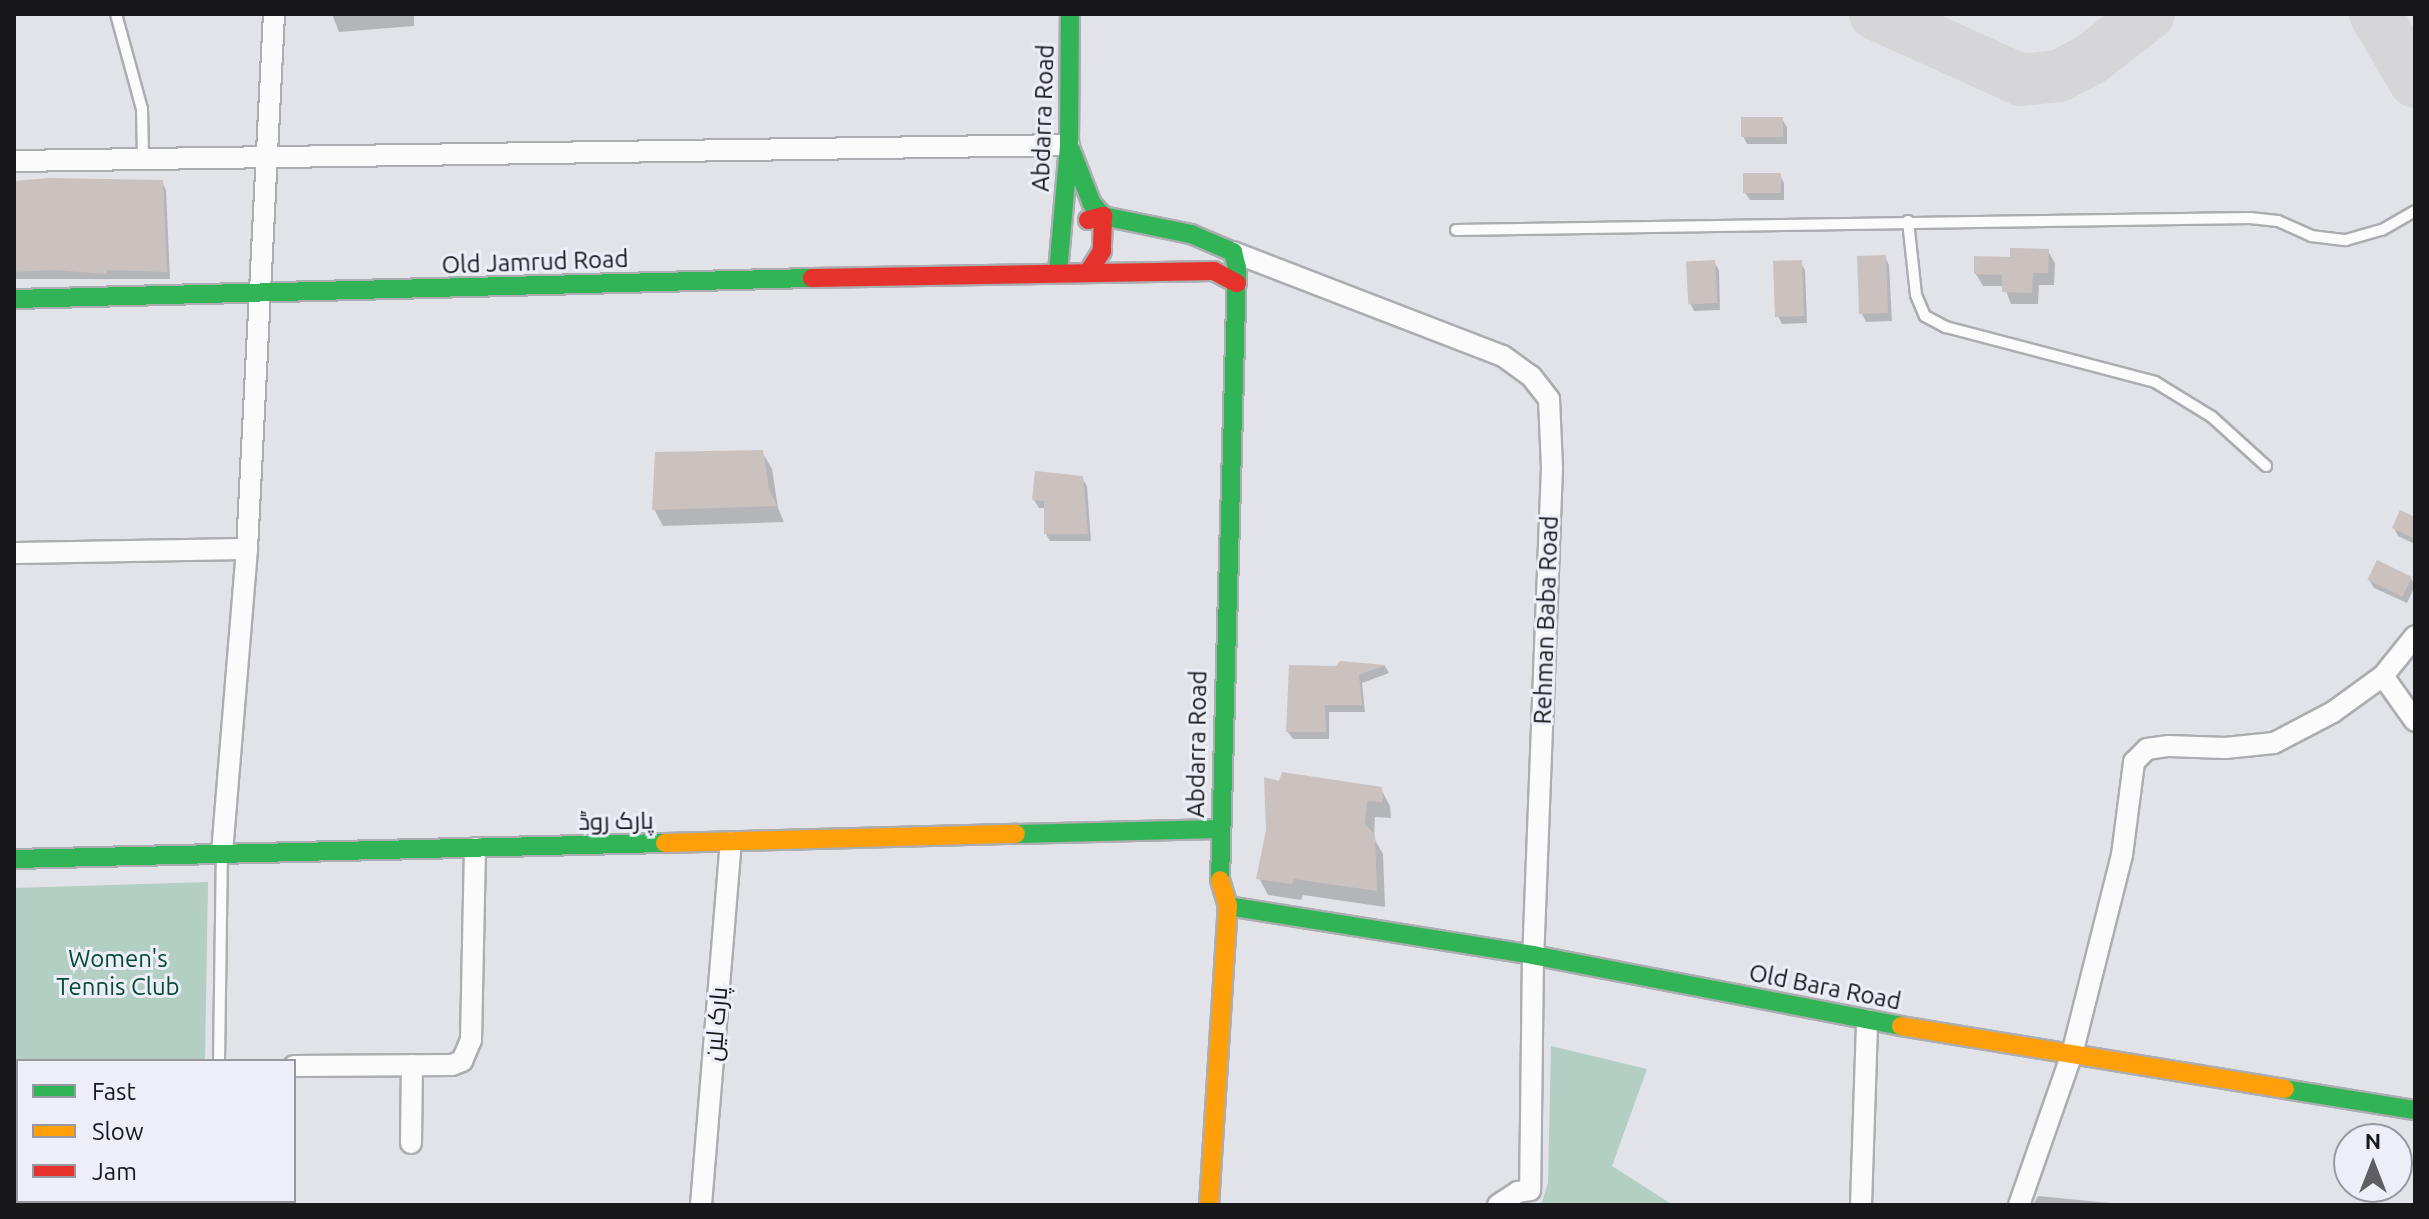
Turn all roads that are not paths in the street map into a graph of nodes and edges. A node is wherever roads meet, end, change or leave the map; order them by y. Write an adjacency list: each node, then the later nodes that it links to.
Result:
1 (116, 14): 6 (lane)
2 (274, 14): 5 (street)
3 (1070, 14): 4 (street, Abdarra Road)
4 (1069, 145): 5 (street); 9 (street); 12 (street, Abdarra Road)
5 (268, 155): 6 (street); 17 (street)
6 (143, 157): 7 (street)
7 (14, 161)
8 (2415, 211): 10 (lane)
9 (1103, 216): 12 (street); 13 (street); 14 (street)
10 (1908, 221): 11 (lane); 19 (lane)
11 (1456, 230)
12 (1061, 241): 15 (street, Abdarra Road)
13 (1233, 252): 16 (street); 31 (street, Rehman Baba Road)
14 (1089, 271): 15 (street, Old Jamrud Road); 16 (street, Old Jamrud Road)
15 (1058, 272): 17 (street, Old Jamrud Road)
16 (1237, 283): 25 (street, Abdarra Road)
17 (260, 294): 18 (street, Old Jamrud Road); 20 (street)
18 (14, 299)
19 (2266, 466)
20 (247, 549): 21 (street); 28 (street)
21 (14, 553)
22 (2415, 636): 23 (street)
23 (2383, 676): 24 (street); 33 (street)
24 (2415, 721)
25 (1219, 829): 26 (street, پارک روڈ); 30 (street, Abdarra Road)
26 (731, 842): 27 (street, پارک روڈ); 39 (street, پارک لین)
27 (475, 848): 28 (street, پارک روڈ); 35 (street)
28 (222, 853): 29 (street, پارک روڈ); 34 (lane)
29 (14, 859)
30 (1228, 906): 31 (street, Old Bara Road); 40 (street, Abdarra Road)
31 (1533, 955): 32 (street, Old Bara Road); 41 (street, Rehman Baba Road)
32 (1867, 1020): 33 (street, Old Bara Road); 42 (street)
33 (2072, 1054): 37 (street, Old Bara Road); 43 (street)
34 (219, 1059)
35 (412, 1065): 36 (street); 38 (street)
36 (296, 1066)
37 (2415, 1110)
38 (411, 1143)
39 (701, 1205)
40 (1209, 1205)
41 (1498, 1205)
42 (1861, 1205)
43 (2019, 1205)

